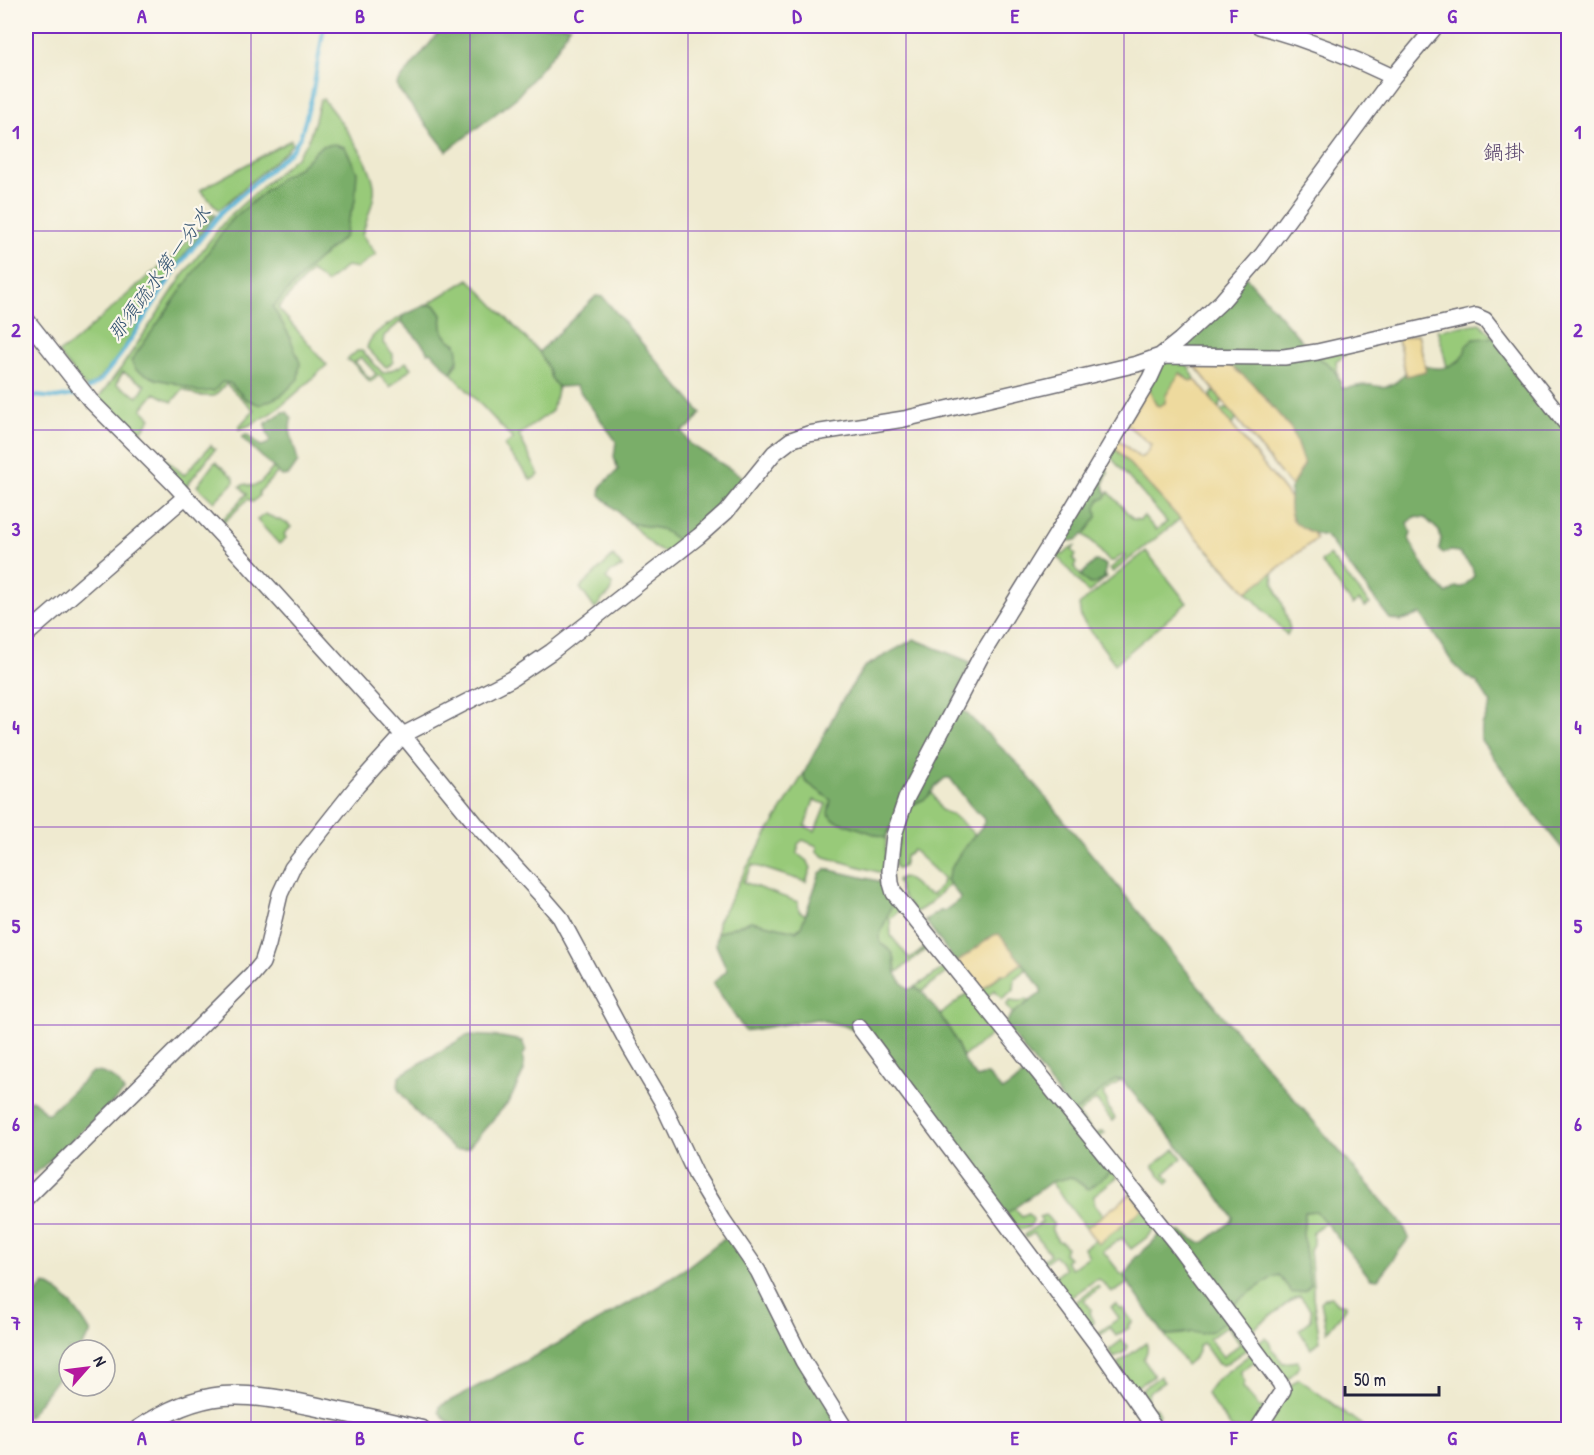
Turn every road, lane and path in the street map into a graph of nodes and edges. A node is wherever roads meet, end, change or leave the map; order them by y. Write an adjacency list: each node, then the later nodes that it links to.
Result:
1 (1259, 26): 3 (street)
2 (1437, 26): 3 (street)
3 (1394, 77): 5 (street)
4 (26, 319): 7 (street)
5 (1160, 356): 6 (street); 9 (street); 16 (street)
6 (1569, 426)
7 (184, 497): 8 (street); 9 (street)
8 (26, 635)
9 (403, 735): 11 (street); 14 (street)
10 (859, 1027): 15 (street)
11 (26, 1199)
12 (138, 1430): 13 (street)
13 (422, 1430)
14 (846, 1430)
15 (1156, 1430)
16 (1257, 1430)

